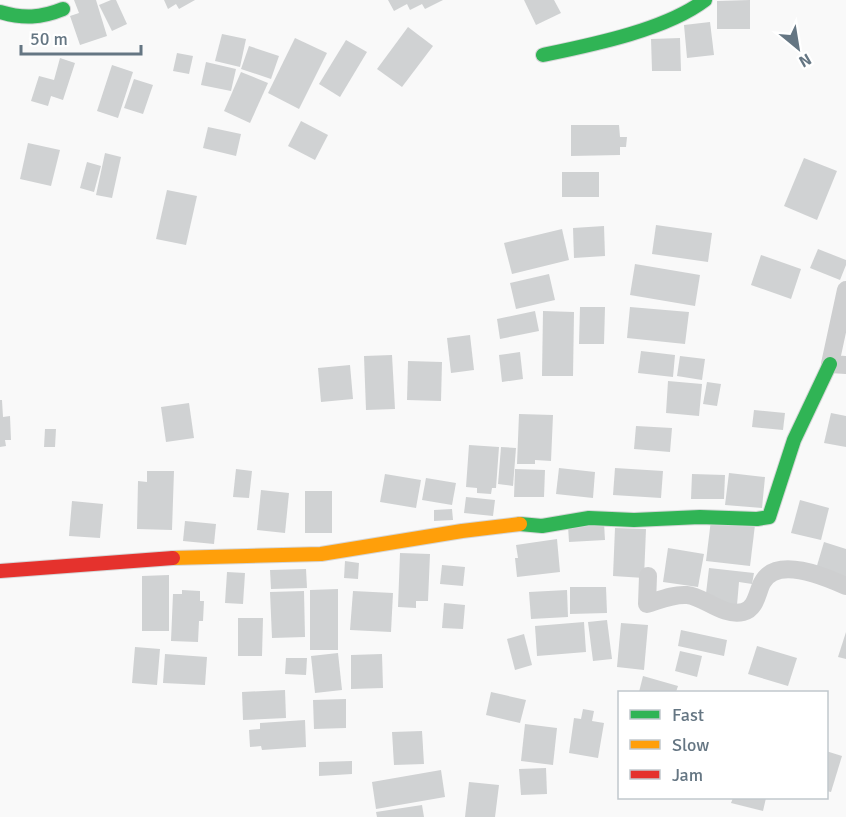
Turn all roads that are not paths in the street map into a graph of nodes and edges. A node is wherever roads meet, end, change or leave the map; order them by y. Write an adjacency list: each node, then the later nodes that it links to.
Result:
1 (705, 0): 4 (street)
2 (63, 9): 3 (street)
3 (0, 12)
4 (543, 55)
5 (846, 290): 6 (street)
6 (838, 365): 7 (street)
7 (0, 571)
8 (648, 576): 9 (street)
9 (846, 586)

